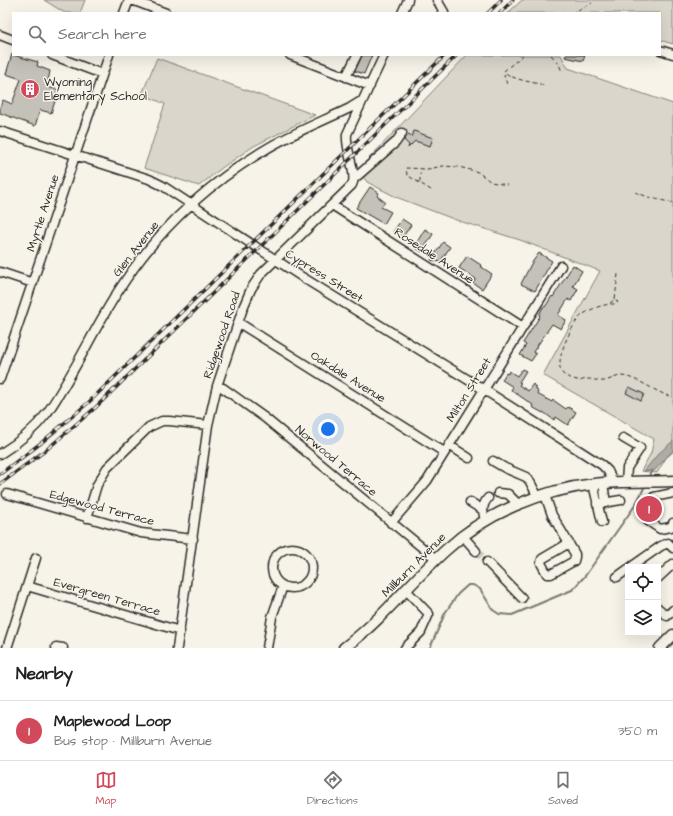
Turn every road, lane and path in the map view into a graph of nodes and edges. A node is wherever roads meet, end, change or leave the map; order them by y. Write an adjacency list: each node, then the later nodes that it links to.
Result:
1 (130, 0): 5 (street); 6 (street)
2 (408, 0): 7 (street)
3 (437, 0): 8 (street)
4 (592, 4): 9 (path)
5 (124, 12)
6 (163, 12)
7 (402, 12)
8 (444, 12)
9 (574, 12)
10 (0, 35): 11 (street)
11 (12, 40)
12 (661, 50): 13 (street)
13 (673, 54)
14 (55, 56): 23 (street)
15 (109, 56): 23 (street, Myrtle Avenue)
16 (293, 56): 24 (street)
17 (356, 56): 24 (street)
18 (384, 56): 27 (street)
19 (522, 56): 22 (path)
20 (552, 56): 21 (path)
21 (562, 72)
22 (505, 73): 25 (path); 26 (path)
23 (102, 74): 31 (street, Myrtle Avenue)
24 (346, 77): 27 (street)
25 (507, 84)
26 (544, 85)
27 (370, 86): 28 (street)
28 (364, 99): 33 (street); 39 (street, Glen Avenue)
29 (0, 131): 31 (street, Cypress Street)
30 (402, 133): 33 (street, Ridgewood Road)
31 (74, 156): 39 (street, Cypress Street); 45 (street, Myrtle Avenue)
32 (425, 169): 34 (path); 34 (path); 35 (path)
33 (355, 178): 40 (street, Ridgewood Road)
34 (420, 183): 36 (path)
35 (507, 185)
36 (431, 190)
37 (635, 192): 38 (path)
38 (673, 203)
39 (192, 204): 41 (street, Cypress Street); 57 (street, Glen Avenue)
40 (332, 205): 41 (street, Ridgewood Road); 49 (street, Rosedale Avenue)
41 (276, 259): 48 (street, Ridgewood Road); 52 (street, Cypress Street)
42 (561, 266): 49 (street, Milton Street)
43 (0, 272): 45 (street)
44 (618, 274): 46 (path)
45 (33, 283): 50 (street, Myrtle Avenue)
46 (614, 300): 47 (path); 47 (path)
47 (610, 303): 53 (path)
48 (239, 323): 51 (street, Ridgewood Road); 56 (street, Oakdale Avenue)
49 (523, 327): 52 (street, Milton Street)
50 (0, 379)
51 (217, 386): 54 (street, Ridgewood Road); 76 (street, Norwood Terrace)
52 (484, 389): 56 (street, Milton Street); 62 (street, Cypress Street)
53 (673, 397)
54 (208, 425): 73 (street); 79 (street, Ridgewood Road)
55 (623, 438): 61 (street)
56 (447, 449): 58 (street, Oakdale Avenue); 76 (street, Milton Street)
57 (0, 454)
58 (469, 458)
59 (493, 461): 66 (street)
60 (673, 481): 61 (main road, Millburn Avenue)
61 (630, 482): 62 (main road, Millburn Avenue)
62 (603, 483): 66 (main road, Millburn Avenue); 70 (street)
63 (498, 493): 71 (street)
64 (673, 493): 77 (street)
65 (7, 494): 73 (street, Edgewood Terrace)
66 (541, 496): 71 (main road, Millburn Avenue); 80 (street)
67 (488, 498): 72 (street)
68 (621, 500): 70 (street)
69 (470, 502): 72 (street)
70 (602, 503): 75 (street)
71 (518, 504): 74 (main road, Millburn Avenue)
72 (483, 510): 74 (street)
73 (87, 518): 79 (street, Edgewood Terrace)
74 (485, 521): 78 (main road, Millburn Avenue)
75 (602, 522)
76 (391, 523): 84 (street, Norwood Terrace)
77 (673, 523)
78 (463, 536): 82 (street); 84 (main road, Millburn Avenue)
79 (193, 539): 97 (street, Ridgewood Road)
80 (569, 543)
81 (673, 548): 86 (street)
82 (476, 551)
83 (36, 558): 91 (street)
84 (436, 559): 93 (main road, Millburn Avenue)
85 (487, 562): 94 (street)
86 (635, 564)
87 (673, 564): 89 (street)
88 (625, 571): 90 (street)
89 (661, 575)
90 (617, 577)
91 (27, 586): 97 (street, Evergreen Terrace); 100 (street)
92 (283, 586): 92 (street); 102 (street)
93 (406, 590): 99 (main road, Millburn Avenue); 103 (street)
94 (522, 598)
95 (673, 610): 96 (street)
96 (661, 611)
97 (180, 631): 101 (street, Ridgewood Road)
98 (673, 635): 104 (main road)
99 (351, 646)
100 (6, 648)
101 (177, 648)
102 (266, 648)
103 (405, 648)
104 (660, 648)

